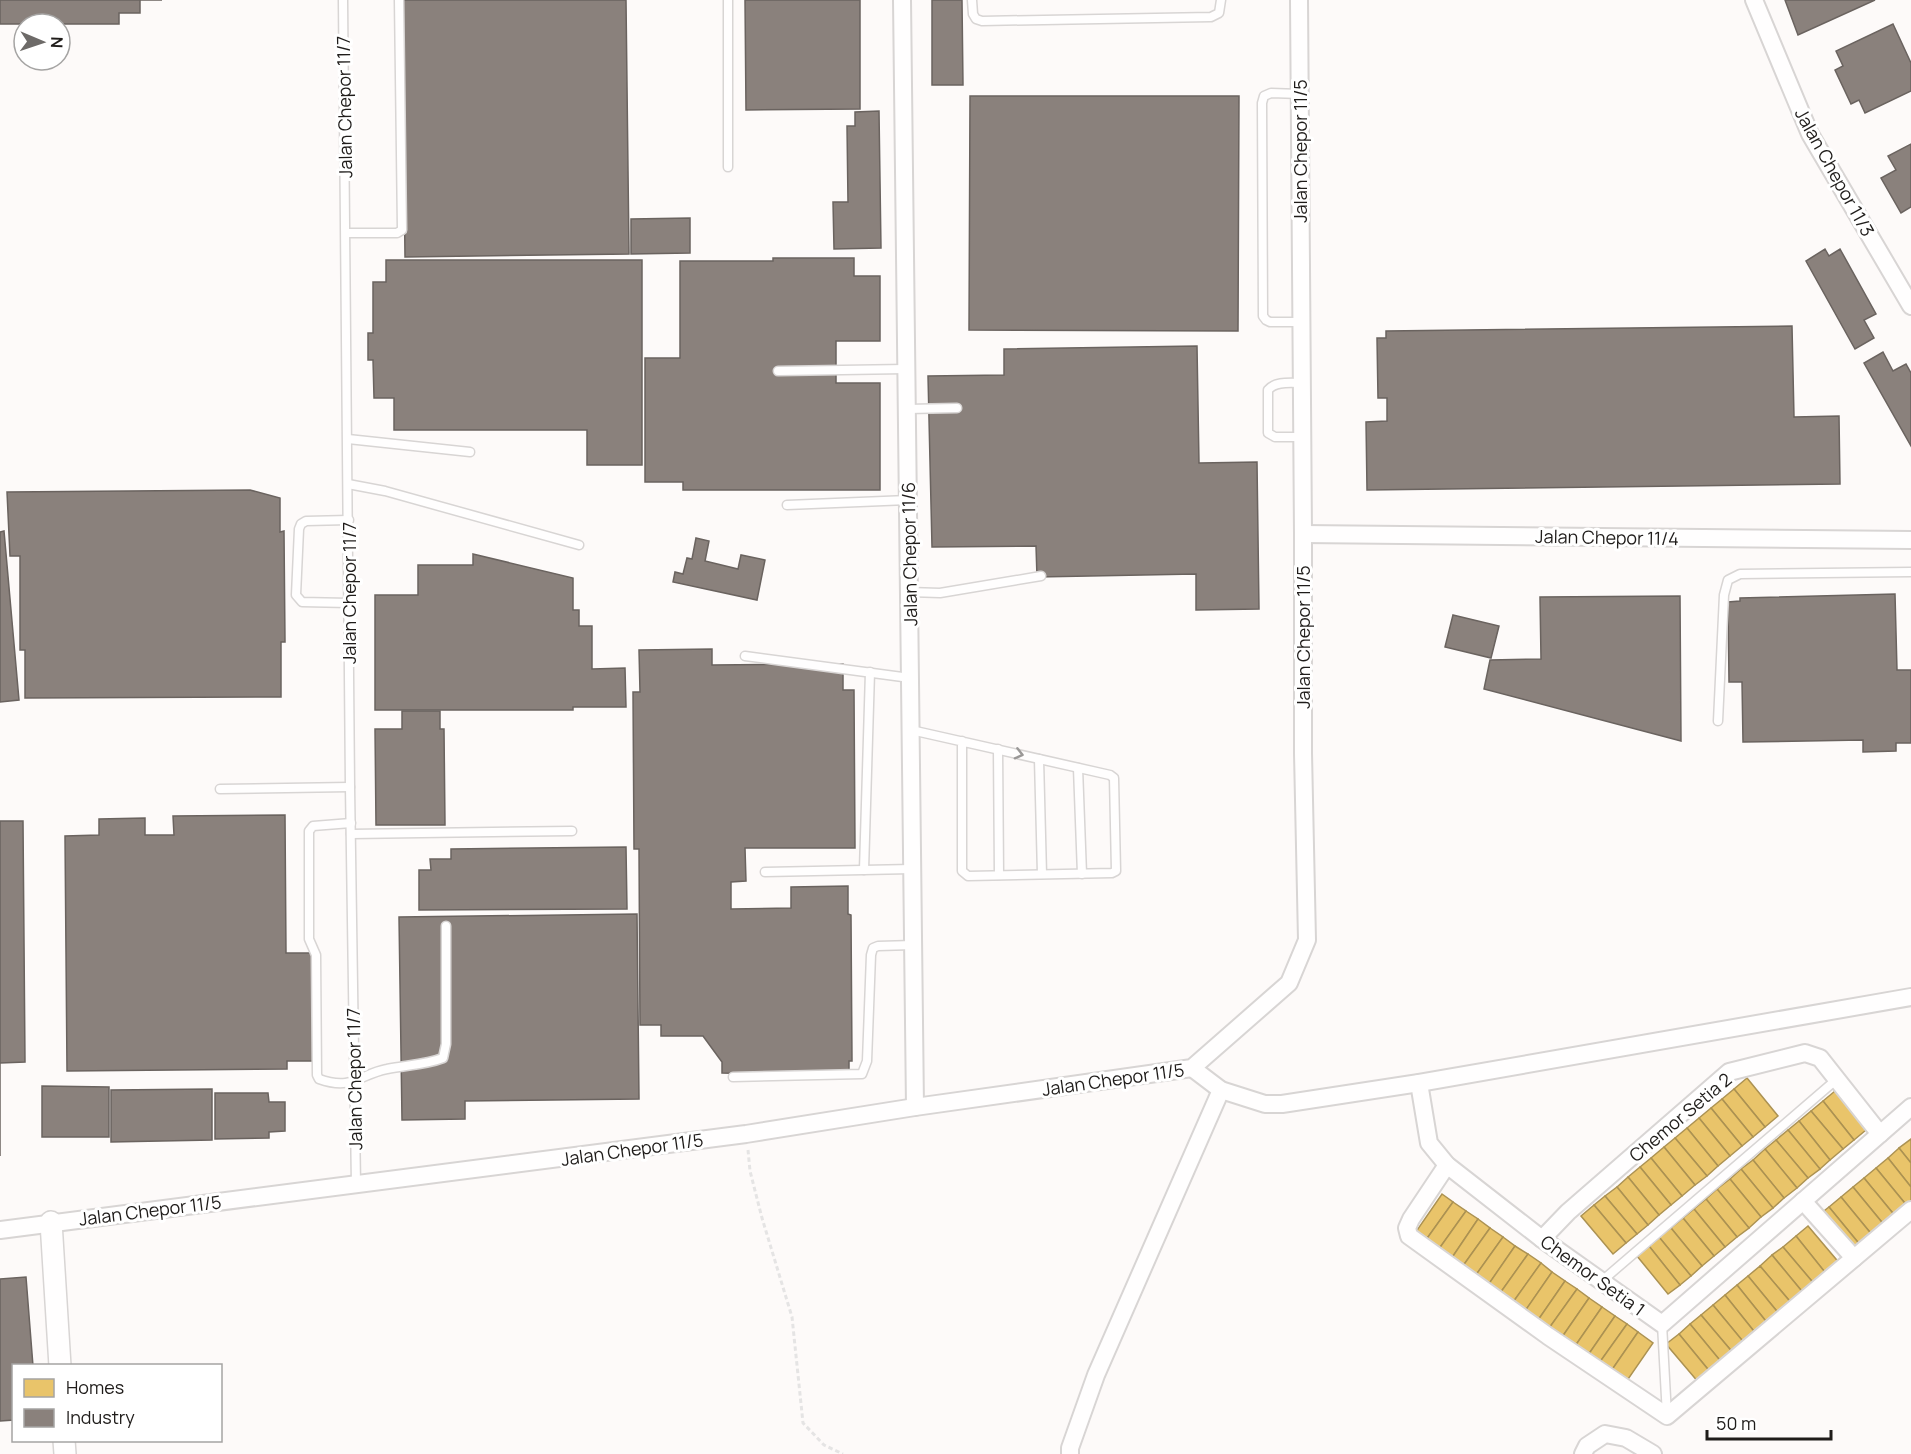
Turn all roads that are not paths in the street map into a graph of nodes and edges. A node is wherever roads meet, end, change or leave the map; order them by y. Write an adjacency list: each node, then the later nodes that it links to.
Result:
1 (343, 0): 11 (lane, Jalan Chepor 11/7)
2 (399, 0): 11 (lane)
3 (728, 0): 10 (lane)
4 (902, 0): 14 (street, Jalan Chepor 11/6)
5 (972, 0): 6 (lane)
6 (1221, 0)
7 (1299, 0): 9 (street, Jalan Chepor 11/5)
8 (1754, 0): 12 (street, Jalan Chepor 11/3)
9 (1300, 94): 13 (street, Jalan Chepor 11/5); 13 (lane)
10 (728, 167)
11 (346, 233): 20 (lane, Jalan Chepor 11/7)
12 (1911, 306)
13 (1302, 322): 16 (street, Jalan Chepor 11/5)
14 (906, 369): 15 (lane); 18 (street, Jalan Chepor 11/6)
15 (778, 371)
16 (1302, 383): 19 (street, Jalan Chepor 11/5); 19 (lane)
17 (957, 408): 18 (lane)
18 (907, 409): 23 (street, Jalan Chepor 11/6)
19 (1302, 437): 26 (street, Jalan Chepor 11/5)
20 (348, 439): 21 (lane); 22 (lane, Jalan Chepor 11/7)
21 (470, 453)
22 (348, 484): 25 (lane, Jalan Chepor 11/7); 28 (lane)
23 (908, 500): 24 (lane); 31 (street, Jalan Chepor 11/6)
24 (787, 505)
25 (349, 520): 32 (lane, Jalan Chepor 11/7); 32 (lane)
26 (1303, 534): 27 (street, Jalan Chepor 11/4); 56 (street, Jalan Chepor 11/5)
27 (1911, 540)
28 (579, 545)
29 (1911, 572): 36 (lane)
30 (1041, 576): 31 (lane)
31 (909, 592): 35 (street, Jalan Chepor 11/6)
32 (349, 603): 42 (lane, Jalan Chepor 11/7)
33 (745, 656): 34 (lane)
34 (870, 672): 35 (lane); 48 (lane)
35 (910, 678): 37 (street, Jalan Chepor 11/6)
36 (1718, 721)
37 (911, 730): 38 (lane); 47 (street, Jalan Chepor 11/6)
38 (962, 741): 39 (lane); 52 (lane)
39 (998, 749): 40 (lane, one-way to 40); 52 (lane)
40 (1040, 759): 41 (lane); 50 (lane)
41 (1078, 768): 51 (lane); 51 (lane)
42 (350, 787): 43 (lane); 44 (lane, Jalan Chepor 11/7)
43 (220, 789)
44 (351, 823): 46 (lane, Jalan Chepor 11/7); 59 (lane)
45 (572, 831): 46 (lane)
46 (351, 834): 59 (lane, Jalan Chepor 11/7)
47 (912, 869): 48 (lane); 54 (street, Jalan Chepor 11/6)
48 (864, 870): 49 (lane)
49 (765, 872)
50 (1042, 874): 51 (lane); 52 (lane)
51 (1082, 874)
52 (999, 875)
53 (446, 926): 59 (lane)
54 (913, 945): 57 (lane); 62 (street, Jalan Chepor 11/6)
55 (1911, 997): 60 (street)
56 (1192, 1068): 61 (street); 62 (street, Jalan Chepor 11/5)
57 (733, 1077)
58 (1838, 1079): 64 (street, Chemor Setia 2); 71 (street, Chemor Setia 2); 73 (lane)
59 (354, 1083): 66 (lane, Jalan Chepor 11/7)
60 (1419, 1083): 61 (street); 65 (street, Chemor Setia 1)
61 (1221, 1090): 77 (street)
62 (915, 1107): 66 (street, Jalan Chepor 11/5)
63 (1911, 1107): 64 (street, Chemor Setia 1)
64 (1880, 1134): 67 (street, Chemor Setia 1)
65 (1448, 1165): 71 (street, Chemor Setia 1); 76 (street)
66 (356, 1186): 69 (street, Jalan Chepor 11/5)
67 (1803, 1201): 72 (street); 74 (street, Chemor Setia 1)
68 (1911, 1210): 72 (street)
69 (51, 1222): 70 (street, Jalan Chepor 11/5); 75 (street)
70 (0, 1230)
71 (1542, 1239): 73 (street, Chemor Setia 1)
72 (1854, 1258): 76 (street)
73 (1603, 1280): 74 (street, Chemor Setia 1)
74 (1662, 1324): 76 (lane)
75 (60, 1364)
76 (1667, 1416)
77 (1070, 1454)
78 (1583, 1454): 79 (street)
79 (1653, 1454)

